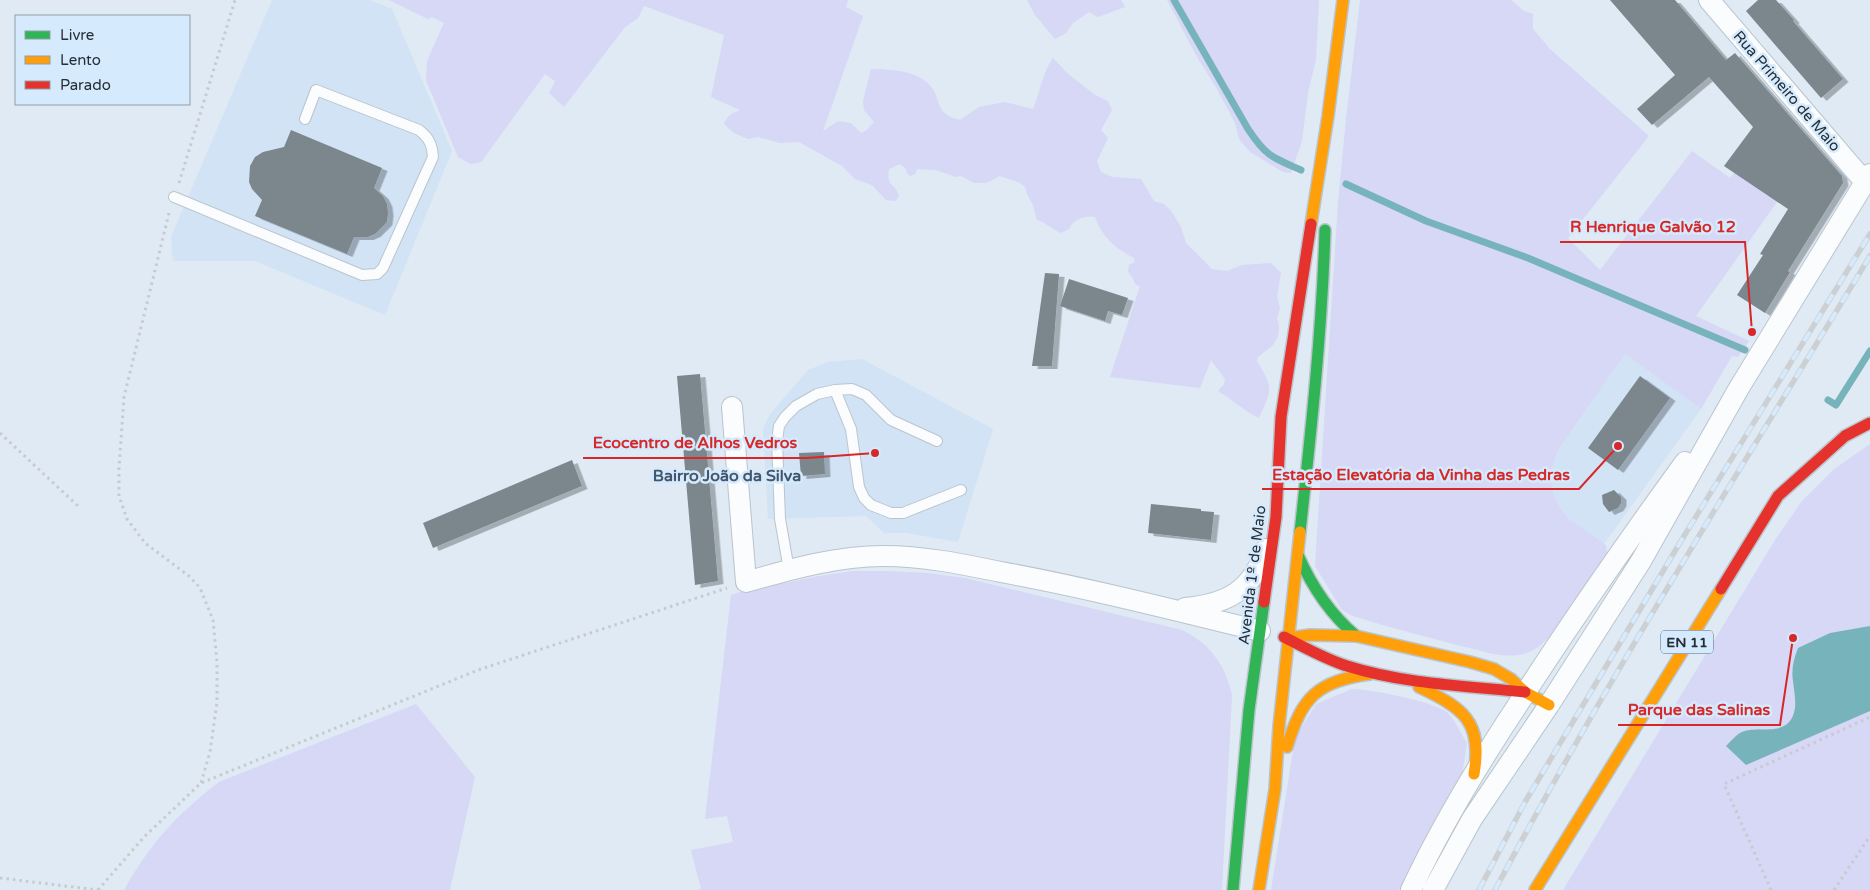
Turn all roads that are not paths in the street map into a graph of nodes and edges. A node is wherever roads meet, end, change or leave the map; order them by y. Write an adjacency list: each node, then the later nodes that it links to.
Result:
1 (1343, 0): 3 (main road, Avenida 1º de Maio)
2 (1709, 0): 5 (street, Rua Primeiro de Maio)
3 (1328, 116): 7 (main road, Avenida 1º de Maio); 15 (main road, Avenida 1º de Maio)
4 (305, 119): 6 (lane)
5 (1868, 178): 9 (street)
6 (174, 197)
7 (1326, 204)
8 (1325, 223): 16 (main road)
9 (1739, 388): 24 (street); 25 (street)
10 (834, 390): 13 (lane); 14 (lane); 17 (lane)
11 (732, 407): 17 (street)
12 (1870, 423): 32 (main road, EN 11)
13 (937, 442)
14 (961, 490)
15 (1276, 517): 18 (street); 19 (main road, Avenida 1º de Maio)
16 (1298, 553): 20 (main road); 21 (main road)
17 (789, 570): 18 (street)
18 (1170, 609): 19 (street)
19 (1260, 631): 21 (main road); 28 (main road, Avenida 1º de Maio)
20 (1356, 636): 21 (main road); 24 (main road)
21 (1288, 638): 22 (main road); 27 (main road)
22 (1376, 673): 23 (main road); 27 (main road)
23 (1402, 679): 24 (main road); 26 (main road)
24 (1525, 692): 25 (main road); 26 (street)
25 (1549, 705): 31 (street)
26 (1474, 774): 30 (street)
27 (1275, 789): 29 (main road)
28 (1233, 890)
29 (1260, 890)
30 (1411, 890)
31 (1433, 890)
32 (1535, 890)

